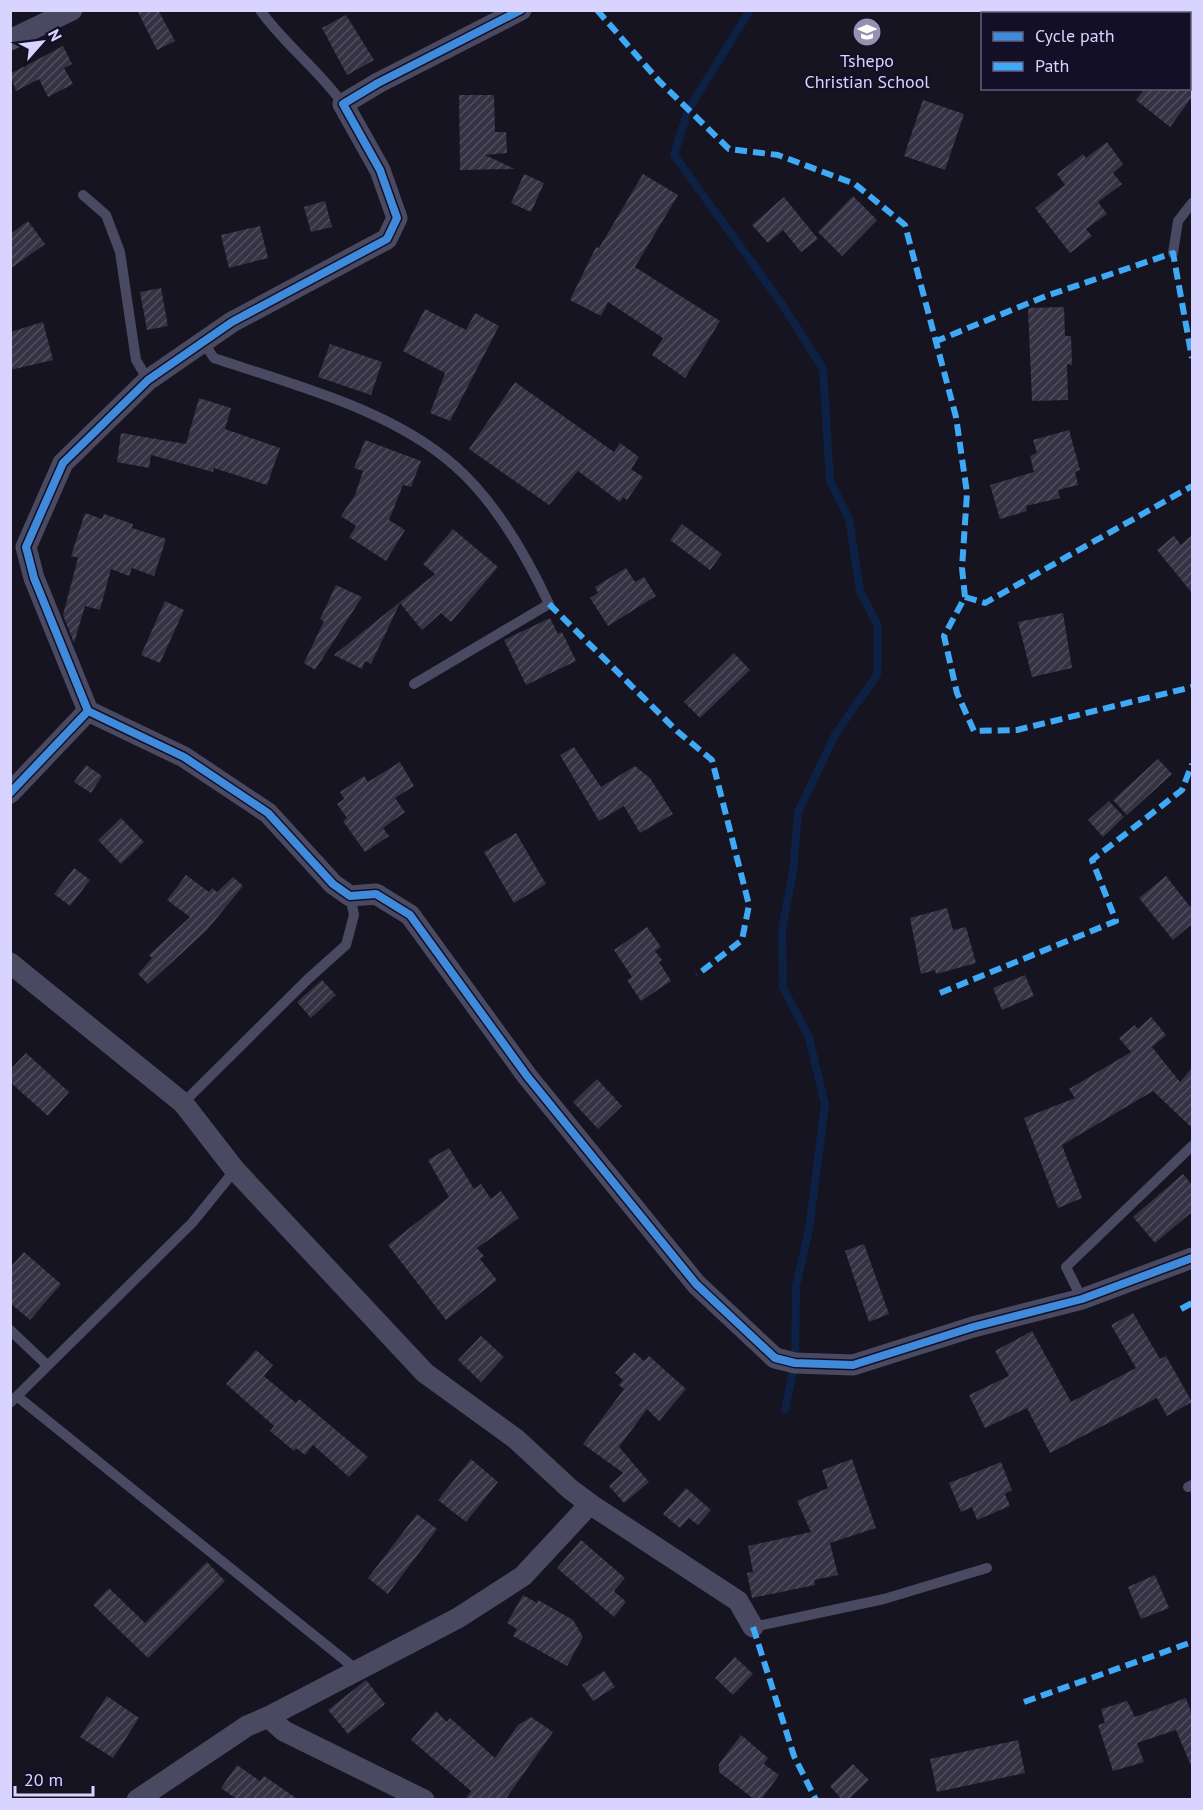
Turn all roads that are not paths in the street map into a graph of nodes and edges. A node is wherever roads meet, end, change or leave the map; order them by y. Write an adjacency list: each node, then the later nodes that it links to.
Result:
1 (72, 10): 4 (street)
2 (260, 10): 5 (lane)
3 (521, 10): 5 (street)
4 (10, 40)
5 (343, 104): 9 (street)
6 (83, 195): 10 (lane)
7 (1192, 203): 8 (lane)
8 (1173, 253)
9 (203, 342): 10 (street); 11 (lane)
10 (148, 380): 12 (street)
11 (414, 684)
12 (88, 711): 13 (street); 14 (street)
13 (10, 793)
14 (350, 896): 16 (lane); 20 (street)
15 (10, 963): 16 (street)
16 (183, 1103): 18 (street)
17 (1192, 1146): 20 (lane)
18 (235, 1170): 22 (lane); 24 (street)
19 (1192, 1258): 20 (street)
20 (1082, 1299)
21 (10, 1330): 22 (lane)
22 (47, 1365): 23 (lane)
23 (14, 1400): 27 (lane)
24 (590, 1504): 26 (street); 27 (street)
25 (987, 1568): 26 (lane)
26 (753, 1627)
27 (357, 1670): 28 (street)
28 (268, 1717): 29 (street); 30 (street)
29 (137, 1800)
30 (424, 1800)

